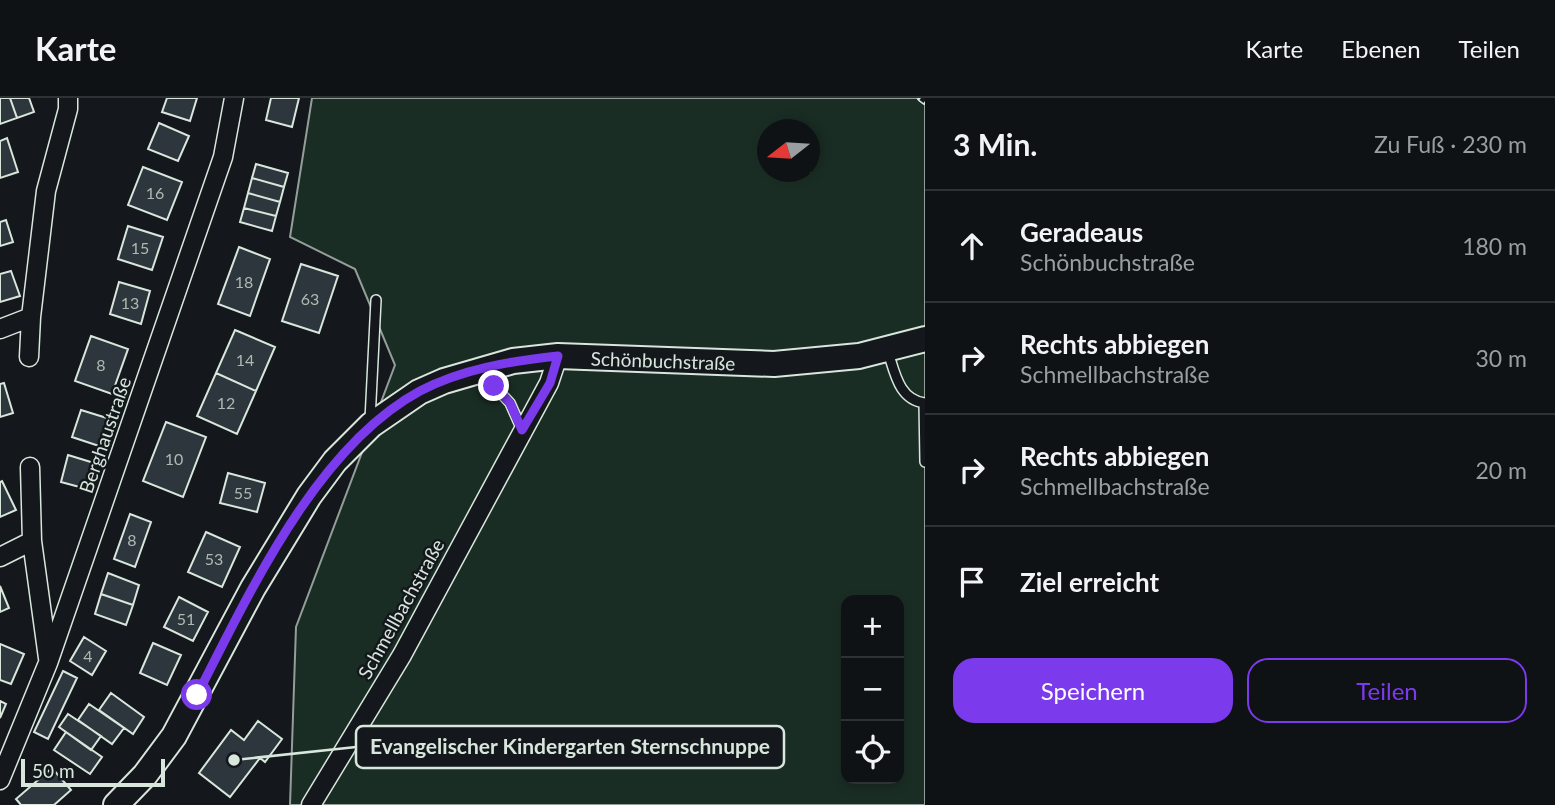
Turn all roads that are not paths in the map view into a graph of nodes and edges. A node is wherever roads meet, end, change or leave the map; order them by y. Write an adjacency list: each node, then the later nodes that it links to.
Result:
1 (68, 98): 4 (street)
2 (234, 98): 18 (street, Berghaustraße)
3 (376, 300): 12 (lane)
4 (31, 317): 5 (street); 9 (street)
5 (0, 330)
6 (925, 340): 7 (main road, Schönbuchstraße)
7 (887, 350): 8 (main road, Schönbuchstraße); 11 (lane)
8 (558, 356): 12 (main road, Schönbuchstraße); 13 (street, Schmellbachstraße)
9 (29, 357)
10 (494, 386): 13 (lane)
11 (925, 403): 14 (lane)
12 (371, 425): 20 (main road, Schönbuchstraße)
13 (522, 430): 21 (street, Schmellbachstraße)
14 (925, 462)
15 (30, 467): 16 (street)
16 (32, 541): 17 (street); 18 (street)
17 (0, 557)
18 (48, 663): 19 (street, Berghaustraße)
19 (0, 780)
20 (116, 805)
21 (311, 805)

